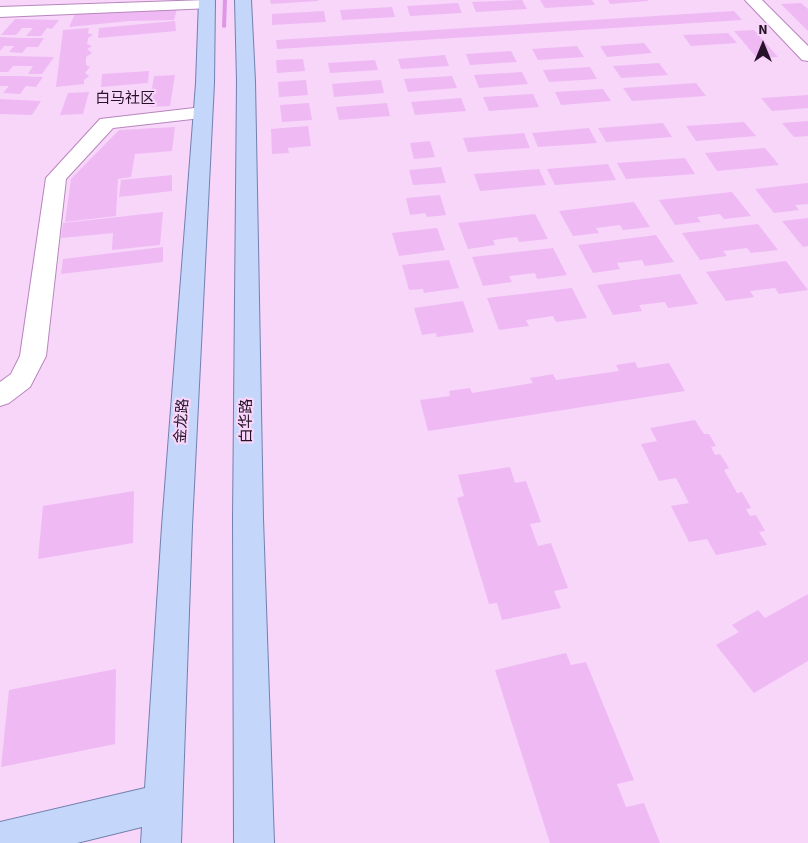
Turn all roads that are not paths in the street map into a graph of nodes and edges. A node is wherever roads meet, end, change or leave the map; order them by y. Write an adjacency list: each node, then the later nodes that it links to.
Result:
1 (243, 0): 11 (main road, 白华路)
2 (754, 0): 5 (street)
3 (207, 3): 4 (street); 6 (main road, 金龙路)
4 (0, 12)
5 (808, 56)
6 (203, 113): 7 (street); 8 (main road, 金龙路)
7 (0, 396)
8 (163, 803): 9 (main road); 10 (main road, 金龙路)
9 (0, 842)
10 (161, 843)
11 (254, 843)

